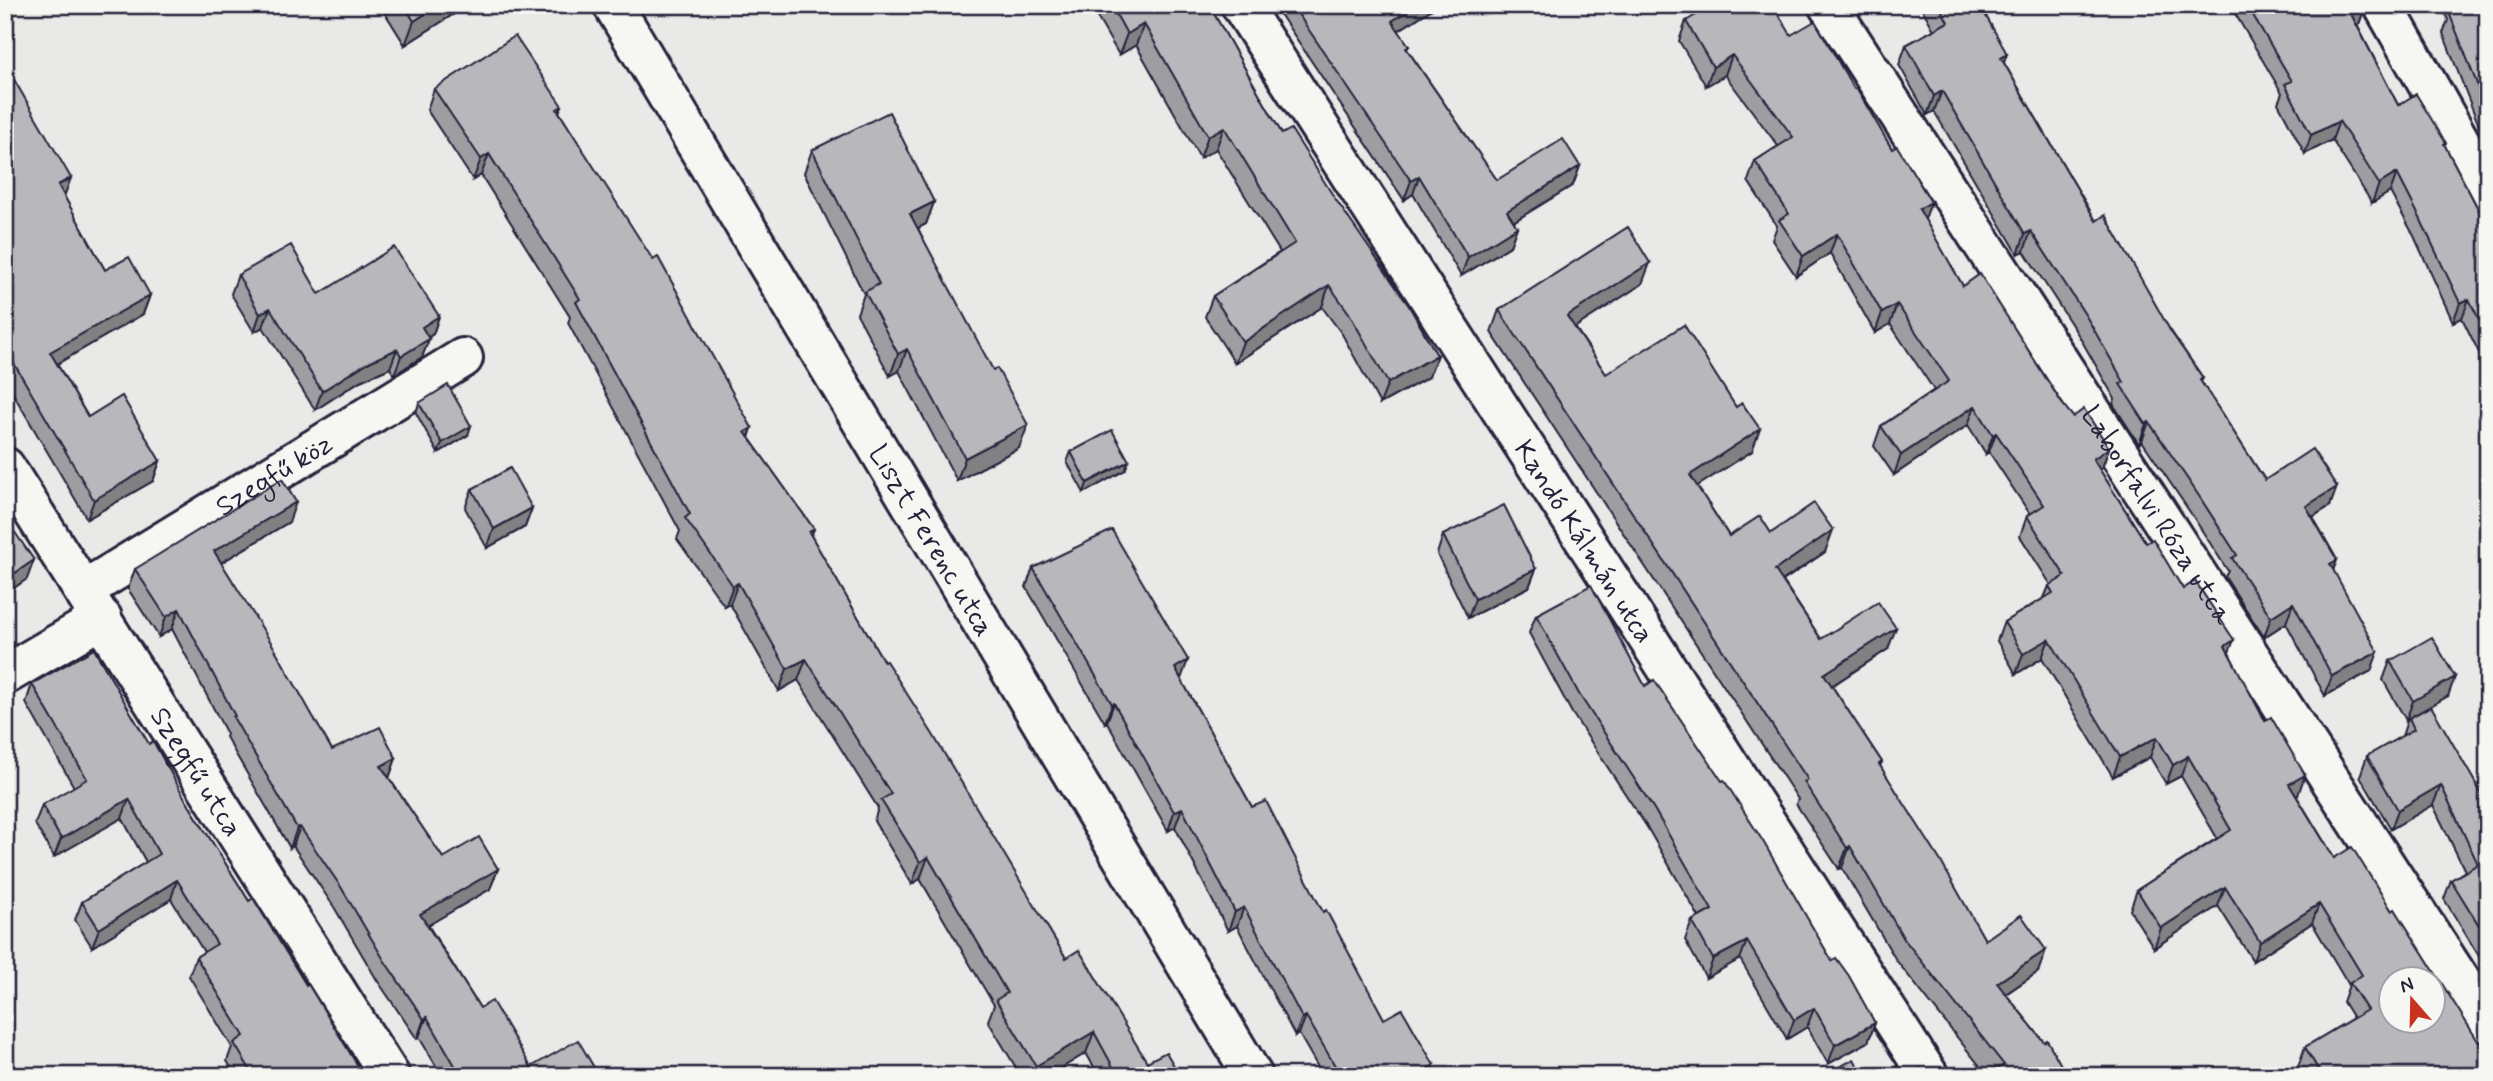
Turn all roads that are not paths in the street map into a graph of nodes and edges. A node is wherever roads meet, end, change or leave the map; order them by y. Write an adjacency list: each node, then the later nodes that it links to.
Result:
1 (612, 5): 12 (street, Liszt Ferenc utca)
2 (1241, 5): 13 (street, Kandó Kálmán utca)
3 (1828, 5): 10 (street, Laborfalvi Róza utca)
4 (2383, 5): 5 (street)
5 (2488, 191)
6 (463, 358): 8 (street, Szegfű köz)
7 (5, 467): 8 (street, Szegfű utca)
8 (93, 604): 9 (street, Szegfű köz); 11 (street, Szegfű utca)
9 (5, 675)
10 (2488, 1023)
11 (390, 1076)
12 (1253, 1076)
13 (1928, 1076)

